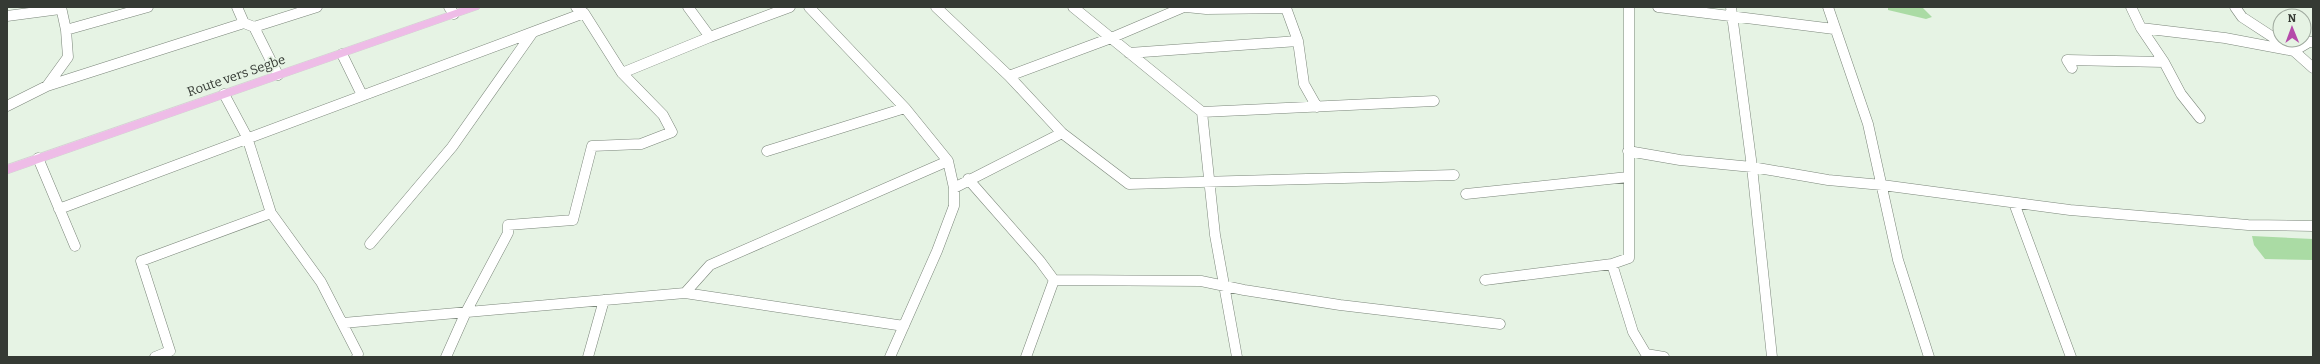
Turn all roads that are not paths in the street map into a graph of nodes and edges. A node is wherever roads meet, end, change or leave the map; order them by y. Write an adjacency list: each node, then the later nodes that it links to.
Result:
1 (148, 7): 27 (street)
2 (237, 7): 23 (street)
3 (317, 7): 24 (street)
4 (475, 7): 19 (main road, Route vers Segbe)
5 (576, 7): 21 (street)
6 (688, 7): 29 (street)
7 (790, 7): 29 (street)
8 (809, 7): 48 (street)
9 (936, 7): 41 (street)
10 (1073, 7): 30 (street)
11 (1185, 7): 12 (street); 30 (street)
12 (1285, 7): 31 (street)
13 (1629, 7): 54 (street)
14 (1658, 7): 20 (street)
15 (1828, 7): 26 (street)
16 (2131, 7): 25 (street)
17 (2235, 7): 33 (street)
18 (61, 8): 22 (street); 27 (street)
19 (451, 10): 35 (main road, Route vers Segbe)
20 (1732, 12): 26 (street); 57 (street)
21 (584, 13): 28 (street); 39 (street)
22 (7, 16)
23 (244, 23): 24 (street); 42 (street)
24 (254, 27): 40 (street)
25 (2141, 28): 33 (street); 36 (street)
26 (1834, 29): 63 (street)
27 (66, 30): 42 (street)
28 (533, 32): 44 (street); 70 (street)
29 (710, 37): 39 (street)
30 (1111, 38): 34 (street); 41 (street)
31 (1298, 41): 34 (street); 47 (street)
32 (2313, 42): 33 (street)
33 (2294, 51): 38 (street)
34 (1129, 53): 49 (street)
35 (342, 54): 40 (main road, Route vers Segbe); 44 (street)
36 (2164, 62): 37 (street); 50 (street)
37 (2072, 68)
38 (2313, 68)
39 (622, 73): 78 (street)
40 (278, 75): 43 (main road, Route vers Segbe)
41 (1009, 76): 51 (street)
42 (47, 86): 46 (street)
43 (224, 94): 52 (street); 55 (main road, Route vers Segbe)
44 (362, 95): 52 (street)
45 (1434, 101): 47 (street)
46 (7, 106)
47 (1316, 107): 49 (street)
48 (904, 108): 53 (street); 56 (street)
49 (1202, 112): 62 (street)
50 (2200, 118)
51 (1062, 133): 61 (street); 62 (street)
52 (247, 137): 67 (street); 68 (street)
53 (767, 151)
54 (1628, 151): 57 (street); 60 (street)
55 (38, 158): 58 (main road, Route vers Segbe); 67 (street)
56 (948, 161): 64 (street); 76 (street)
57 (1752, 167): 63 (street); 90 (street)
58 (7, 170)
59 (1454, 175): 62 (street)
60 (1628, 177): 65 (street); 72 (street)
61 (968, 179): 64 (street); 73 (street)
62 (1206, 182): 75 (street)
63 (1882, 185): 66 (street); 91 (street)
64 (954, 188): 81 (street)
65 (1466, 194)
66 (2014, 203): 69 (street); 92 (street)
67 (58, 209): 71 (street)
68 (271, 213): 79 (street); 82 (street)
69 (2313, 226)
70 (370, 244)
71 (75, 246)
72 (1612, 264): 74 (street); 89 (street)
73 (1054, 280): 75 (street); 87 (street)
74 (1485, 280)
75 (1222, 286): 80 (street); 88 (street)
76 (685, 293): 77 (street); 81 (street)
77 (604, 300): 78 (street); 85 (street)
78 (466, 312): 79 (street); 84 (street)
79 (343, 323): 83 (street)
80 (1500, 324)
81 (904, 326): 86 (street)
82 (155, 357)
83 (357, 357)
84 (446, 357)
85 (588, 357)
86 (890, 357)
87 (1026, 357)
88 (1237, 357)
89 (1664, 357)
90 (1772, 357)
91 (1929, 357)
92 (2071, 357)

